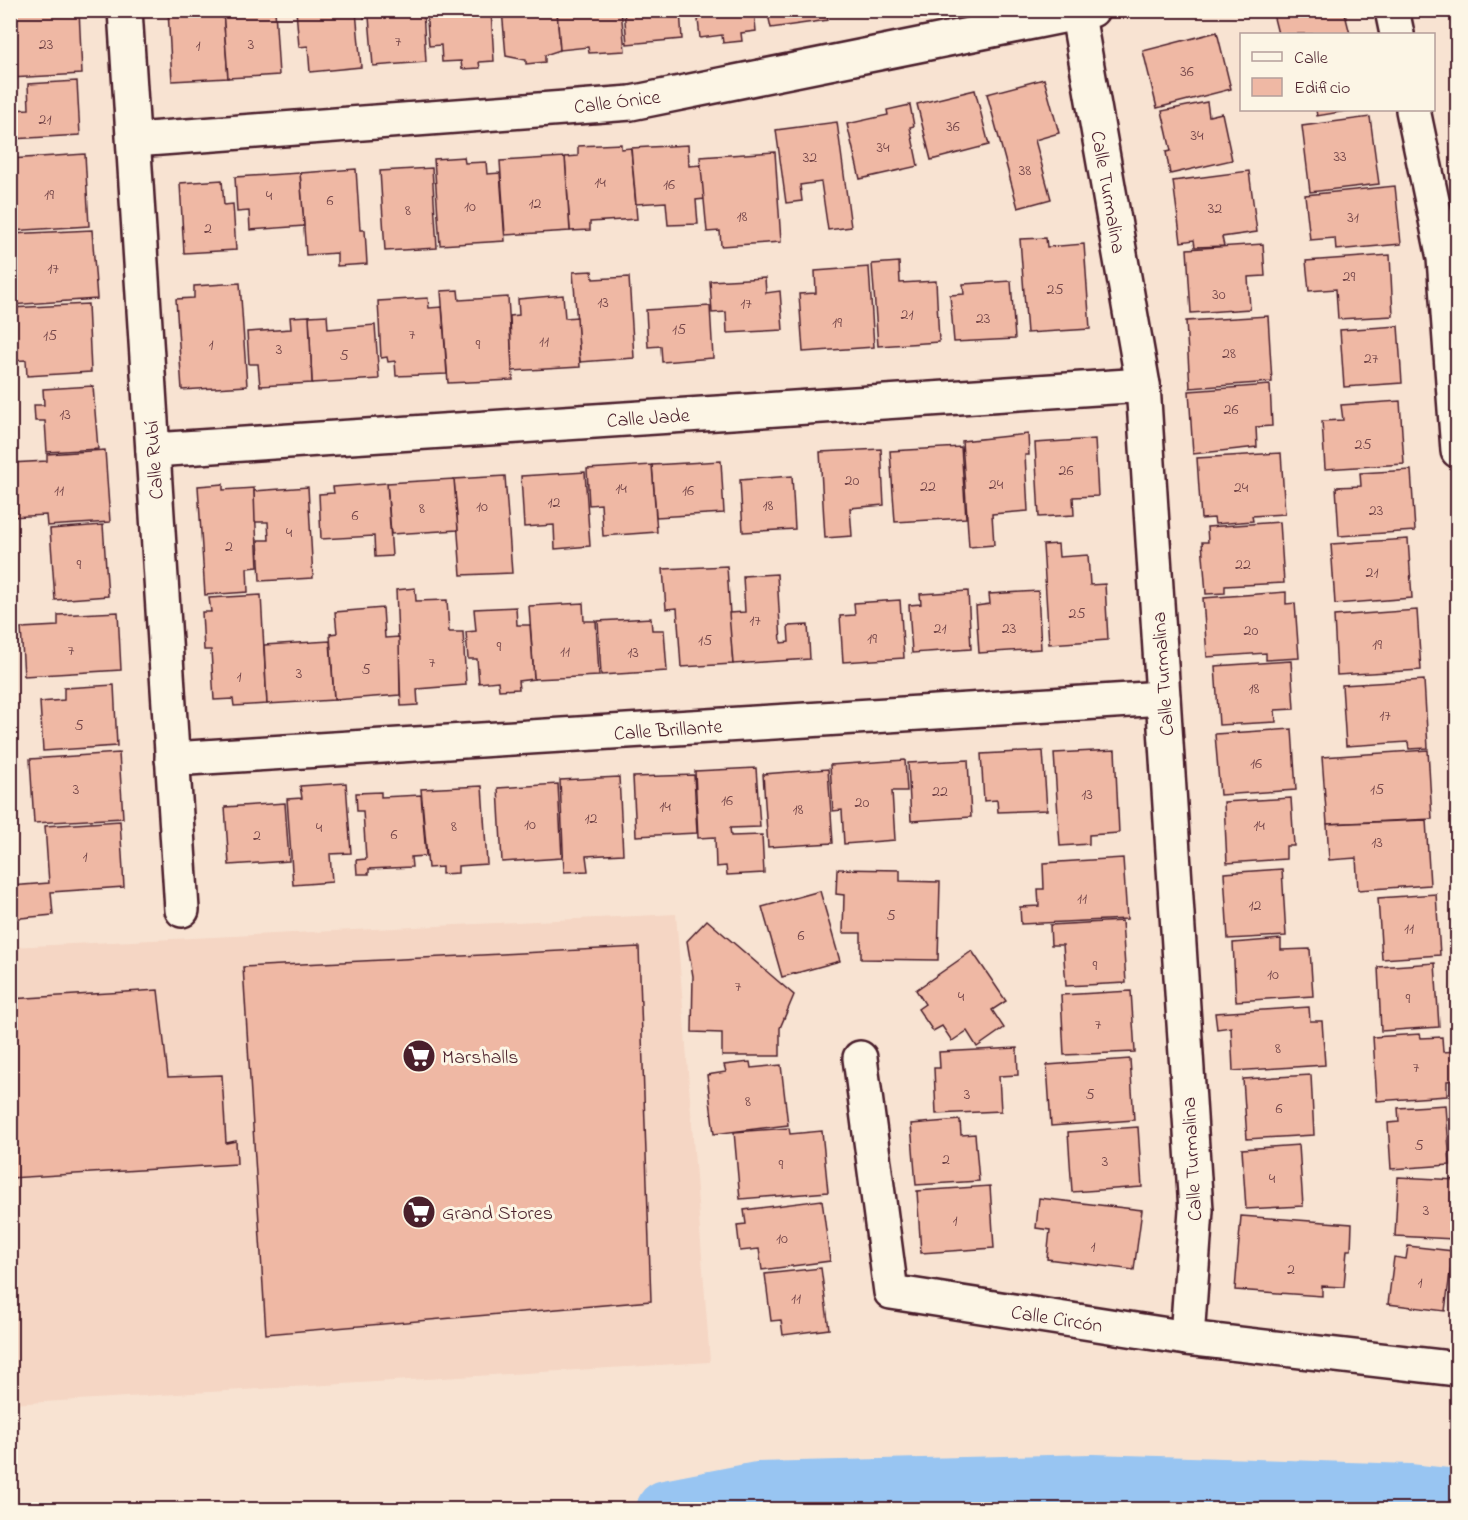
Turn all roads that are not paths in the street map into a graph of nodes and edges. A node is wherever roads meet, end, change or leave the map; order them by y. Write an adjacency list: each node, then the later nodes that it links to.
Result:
1 (125, 10): 6 (street, Calle Rubí)
2 (1392, 10): 4 (street)
3 (1085, 13): 6 (street, Calle Ónice); 7 (street, Calle Turmalina)
4 (1397, 33)
5 (1413, 111): 9 (street)
6 (134, 140): 8 (street, Calle Rubí)
7 (1143, 385): 8 (street, Calle Jade); 10 (street, Calle Turmalina)
8 (153, 450): 11 (street, Calle Rubí)
9 (1458, 451)
10 (1163, 698): 11 (street, Calle Brillante); 14 (street, Calle Turmalina)
11 (172, 759): 12 (street, Calle Rubí)
12 (182, 910)
13 (860, 1058): 14 (street, Calle Circón)
14 (1187, 1338): 15 (street, Calle Circón)
15 (1458, 1369)

